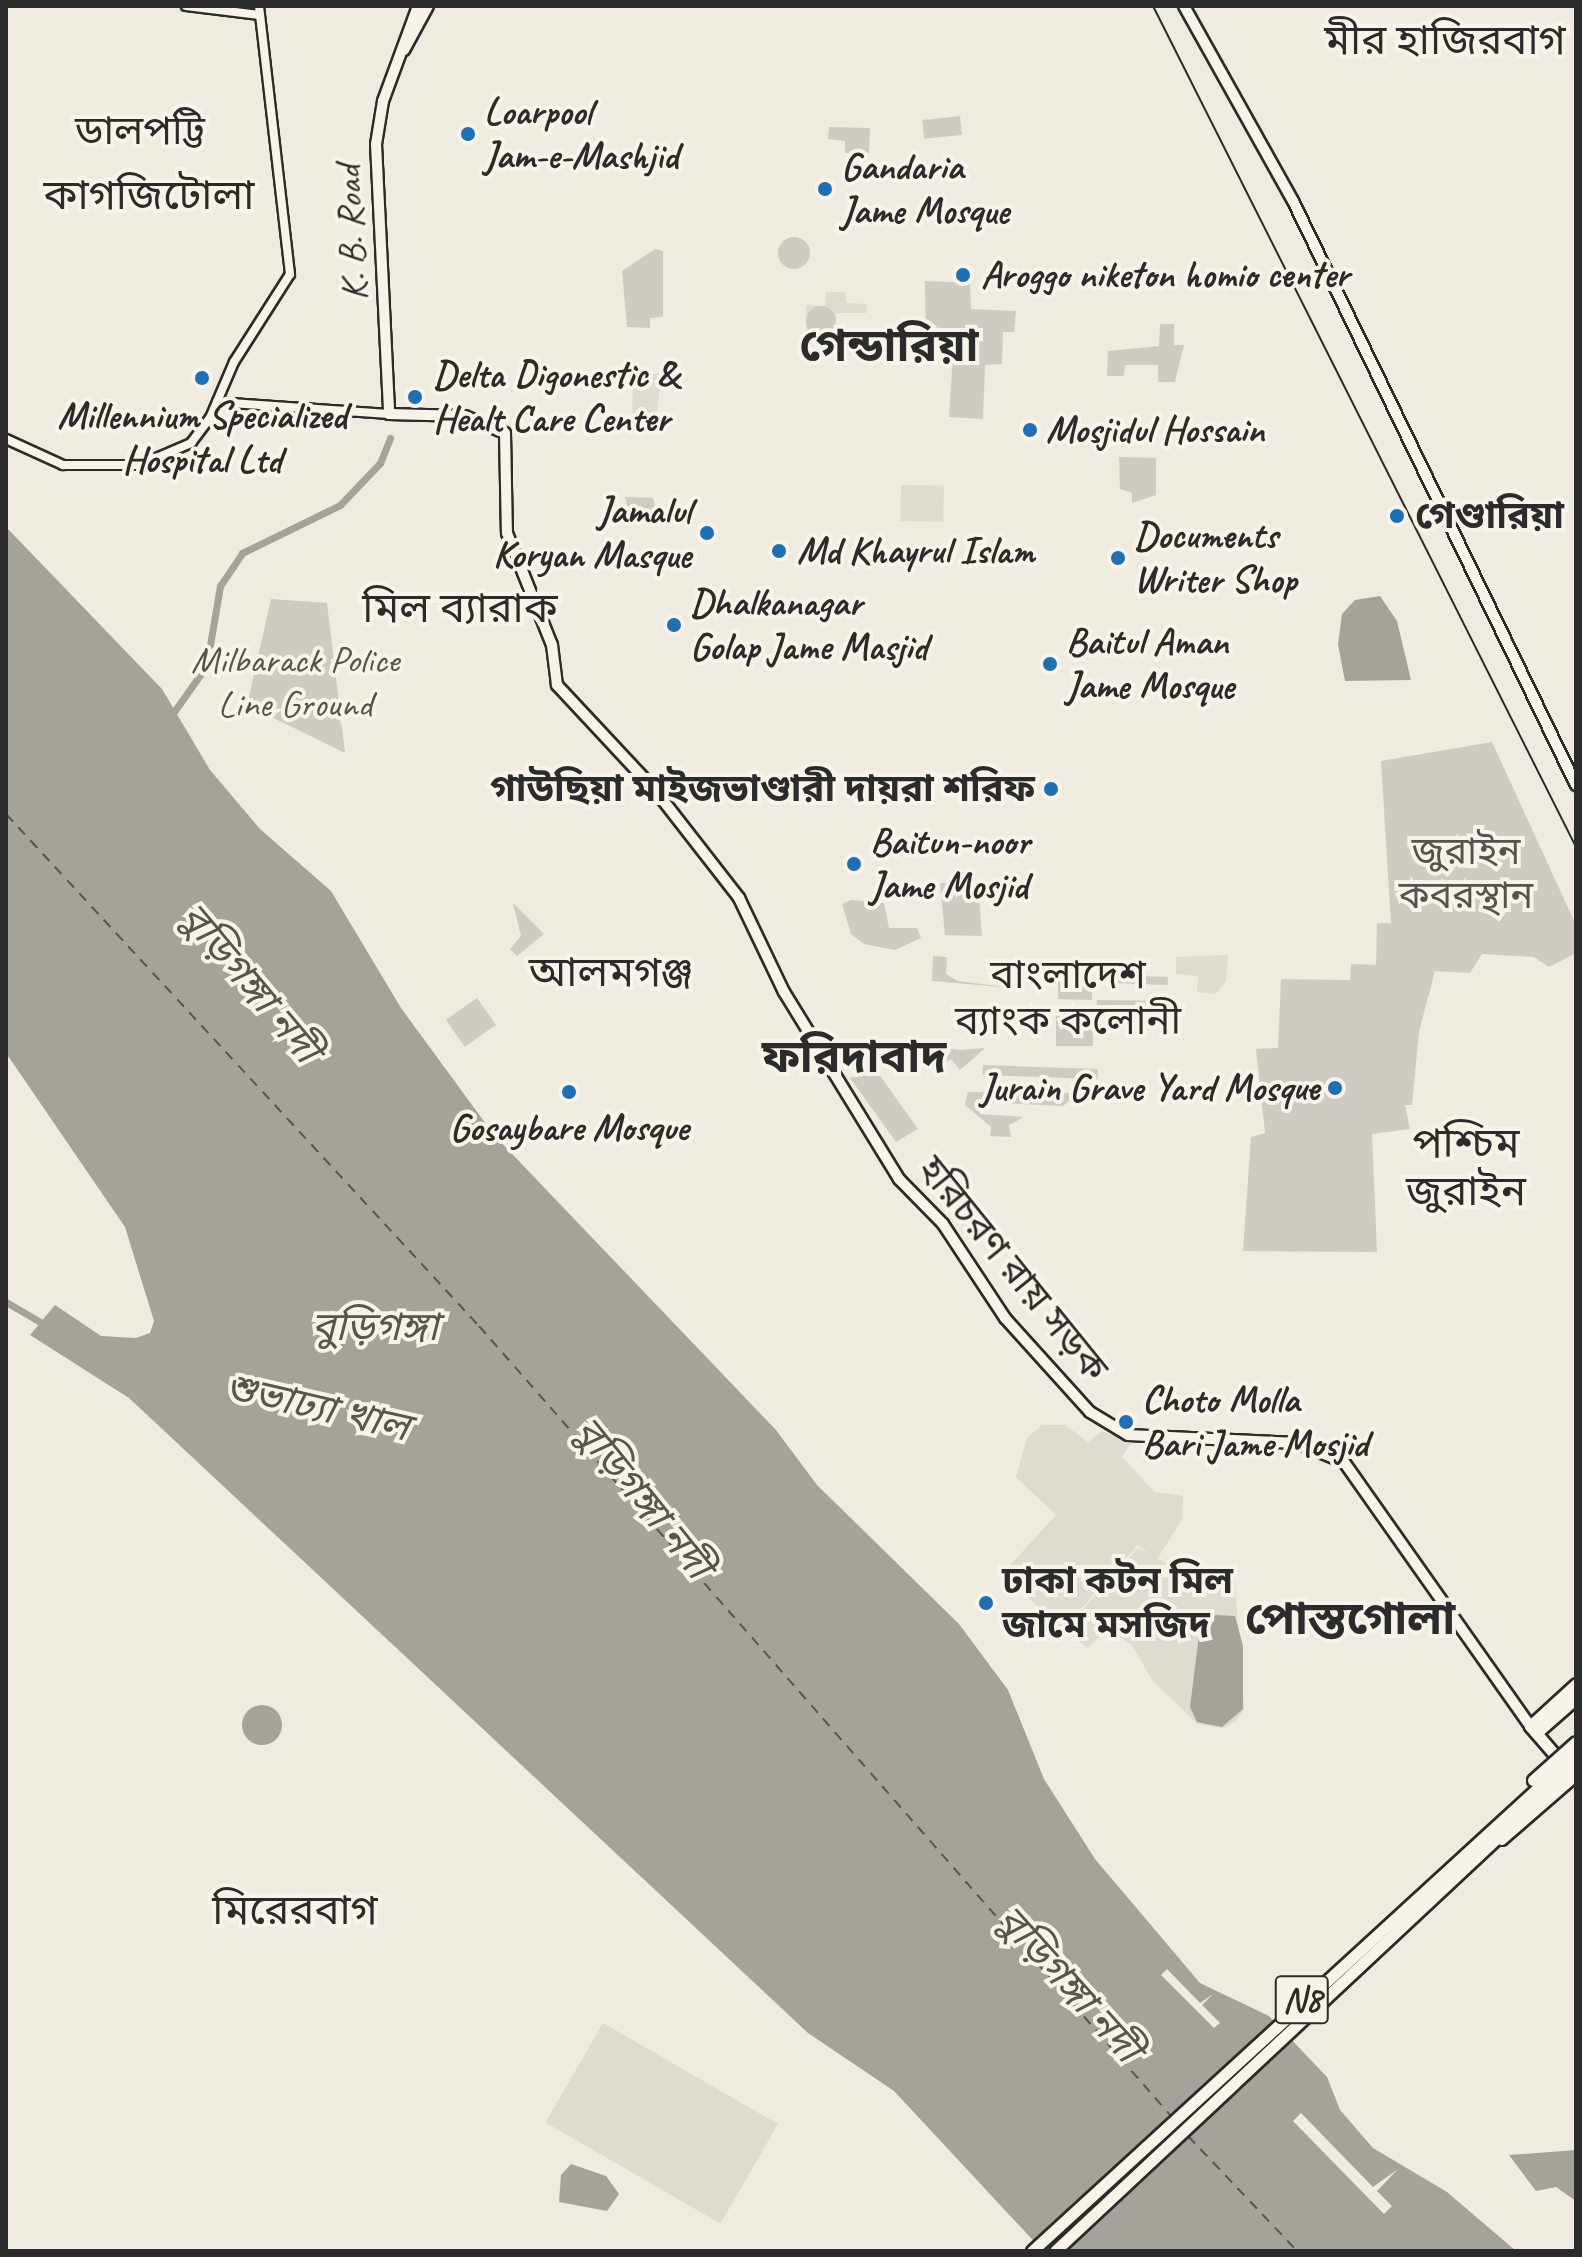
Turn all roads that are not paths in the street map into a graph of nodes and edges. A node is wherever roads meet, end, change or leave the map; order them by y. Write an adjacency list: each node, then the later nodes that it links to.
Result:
1 (186, 6): 5 (street)
2 (418, 6): 6 (main road, K. B. Road)
3 (428, 6): 6 (main road, K. B. Road)
4 (1184, 6): 10 (main road)
5 (259, 10): 7 (street)
6 (401, 54): 8 (main road, K. B. Road)
7 (217, 402): 8 (street); 9 (street)
8 (389, 414): 13 (main road, হরিচরণ রায় সড়ক)
9 (6, 439)
10 (1576, 785)
11 (1576, 1684): 13 (highway)
12 (1576, 1701): 13 (highway)
13 (1537, 1731): 17 (highway)
14 (1576, 1742): 18 (highway, bridge)
15 (1576, 1753): 18 (highway, N8, bridge)
16 (1576, 1764): 18 (highway, N8, bridge)
17 (1576, 1775): 18 (highway, bridge)
18 (1479, 1846): 19 (highway, N8, bridge); 20 (highway, N8, bridge)
19 (1032, 2251)
20 (1055, 2251)

